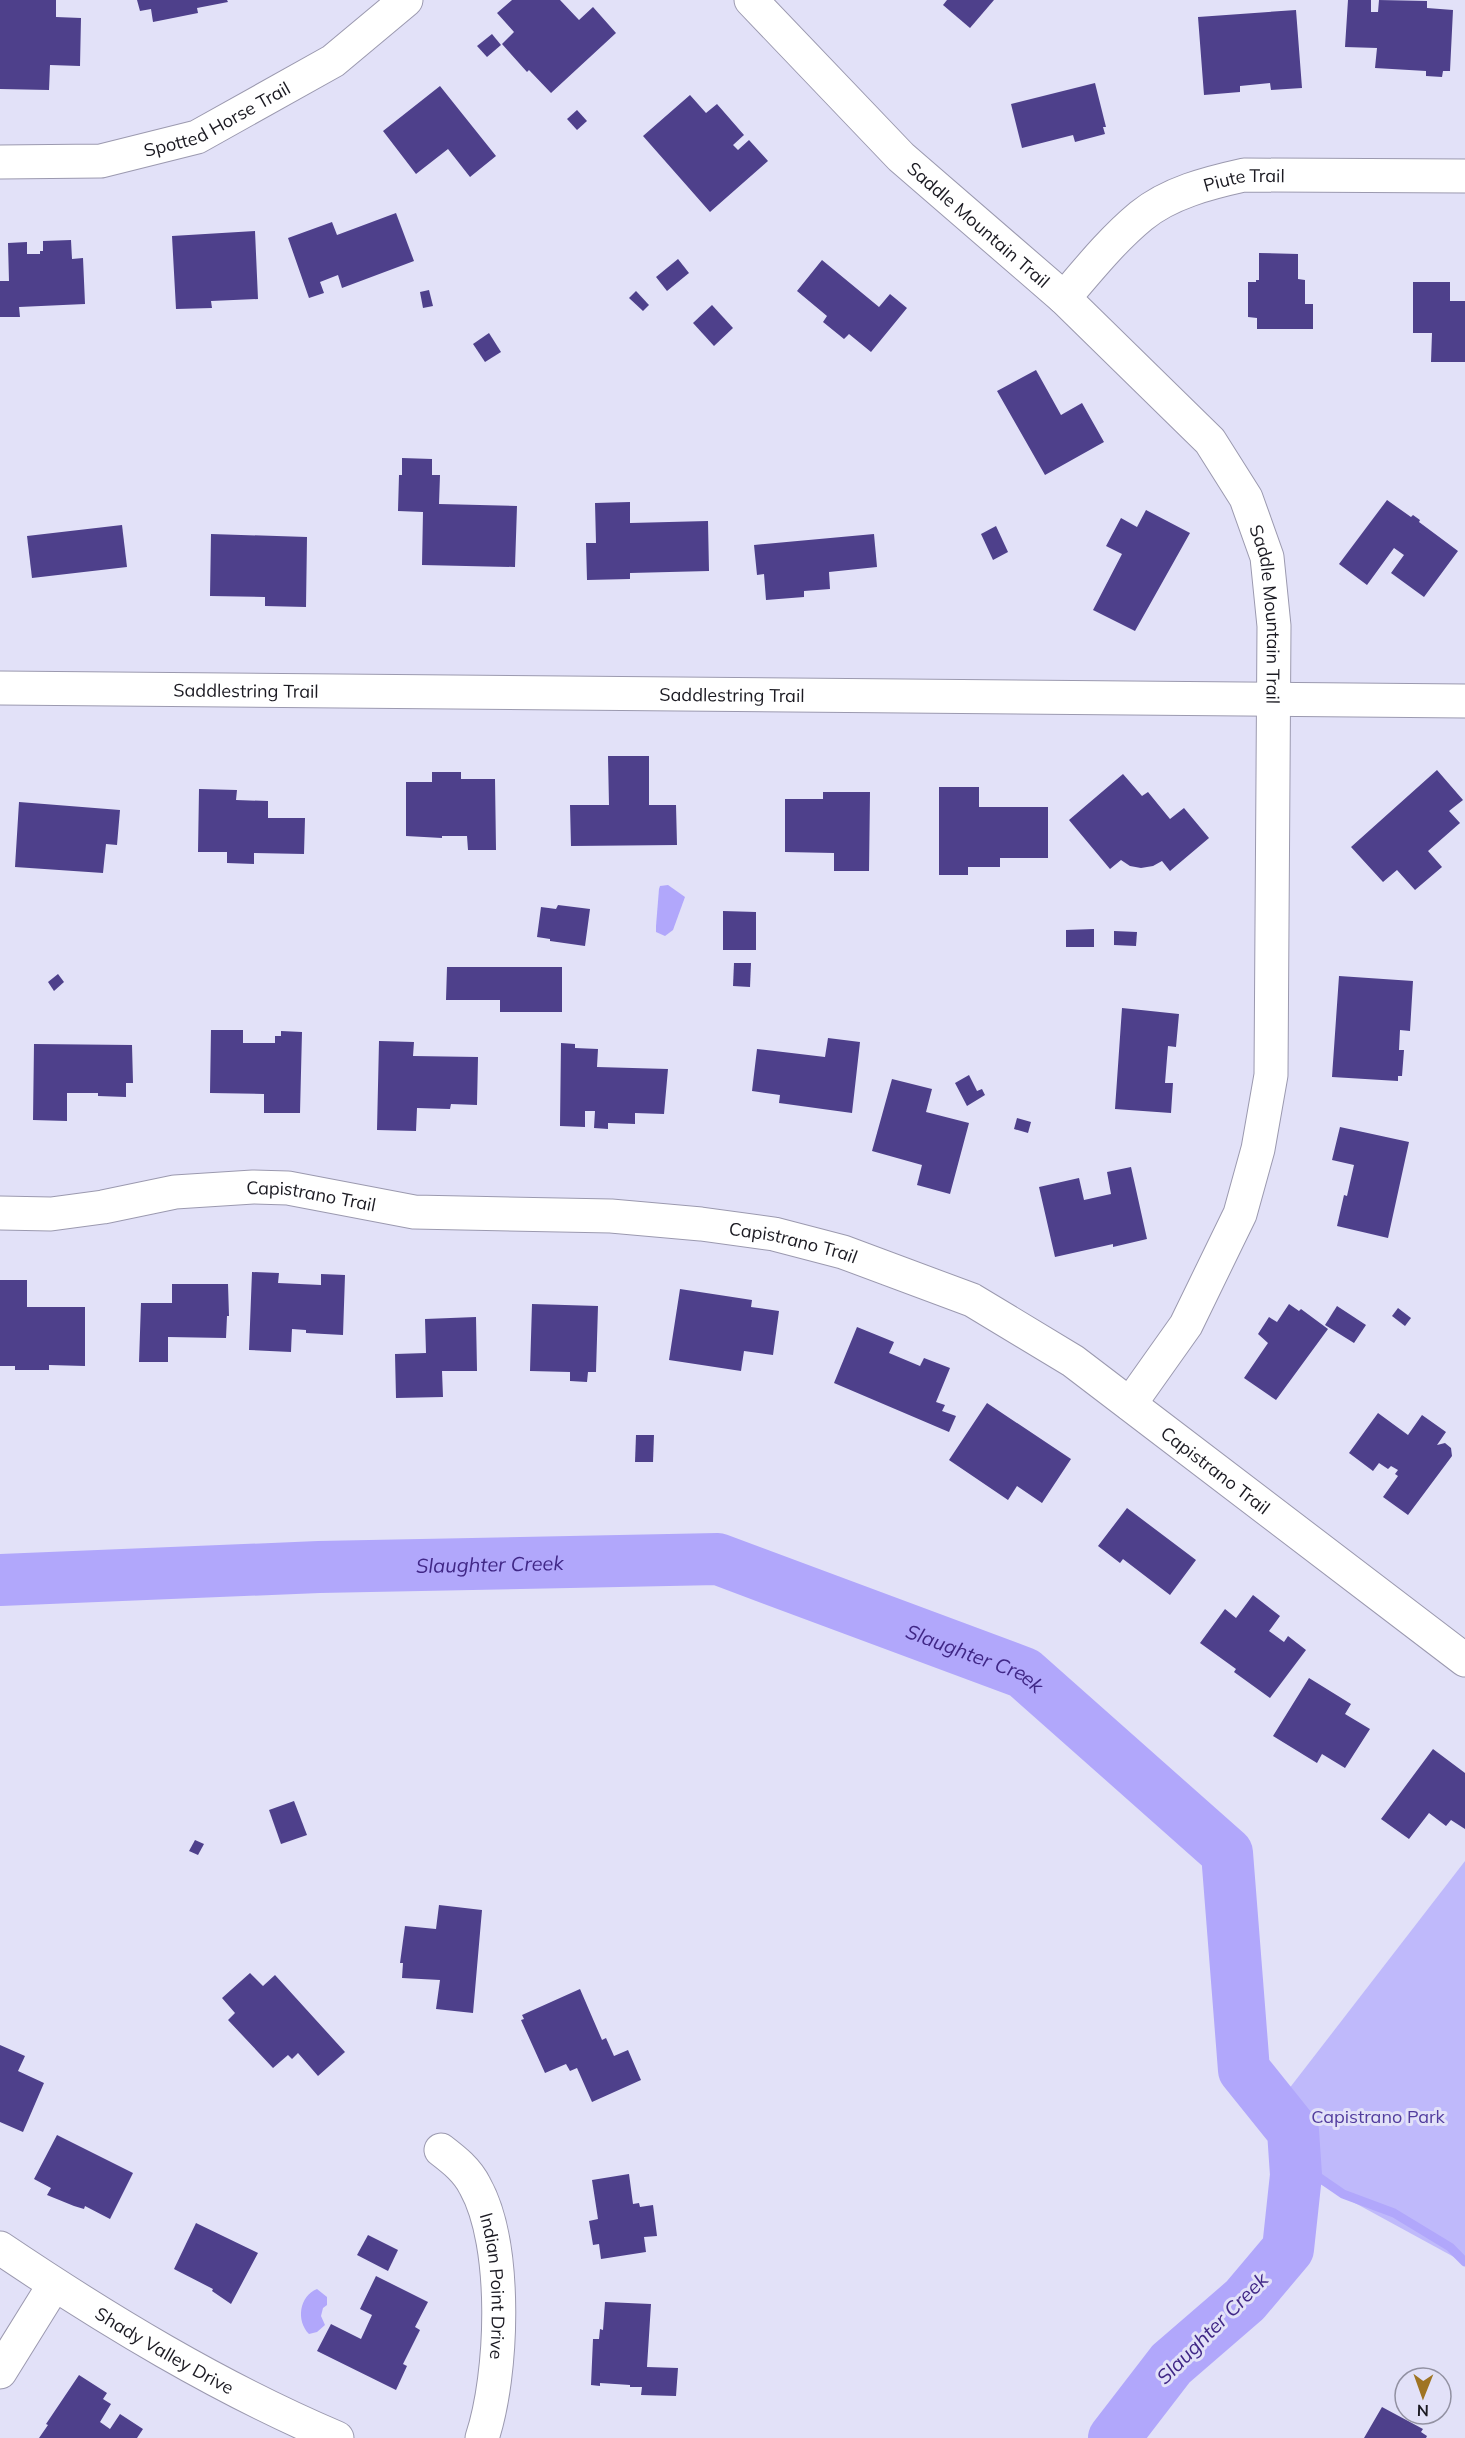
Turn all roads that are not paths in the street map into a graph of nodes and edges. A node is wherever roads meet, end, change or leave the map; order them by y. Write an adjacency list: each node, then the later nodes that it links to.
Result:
1 (406, 0): 3 (street, Spotted Horse Trail)
2 (751, 0): 5 (street, Saddle Mountain Trail)
3 (0, 162)
4 (1465, 176): 5 (street, Piute Trail)
5 (1064, 298): 7 (street, Saddle Mountain Trail)
6 (0, 687): 7 (street, Saddlestring Trail)
7 (1274, 699): 8 (street, Saddlestring Trail); 10 (street, Saddle Mountain Trail)
8 (1465, 701)
9 (0, 1213): 10 (street, Capistrano Trail)
10 (1130, 1404): 11 (street, Capistrano Trail)
11 (1465, 1659)
12 (441, 2150): 17 (street, Indian Point Drive)
13 (0, 2248): 14 (street, Shady Valley Drive)
14 (54, 2285): 15 (street); 16 (street, Shady Valley Drive)
15 (0, 2372)
16 (338, 2438)
17 (482, 2438)

